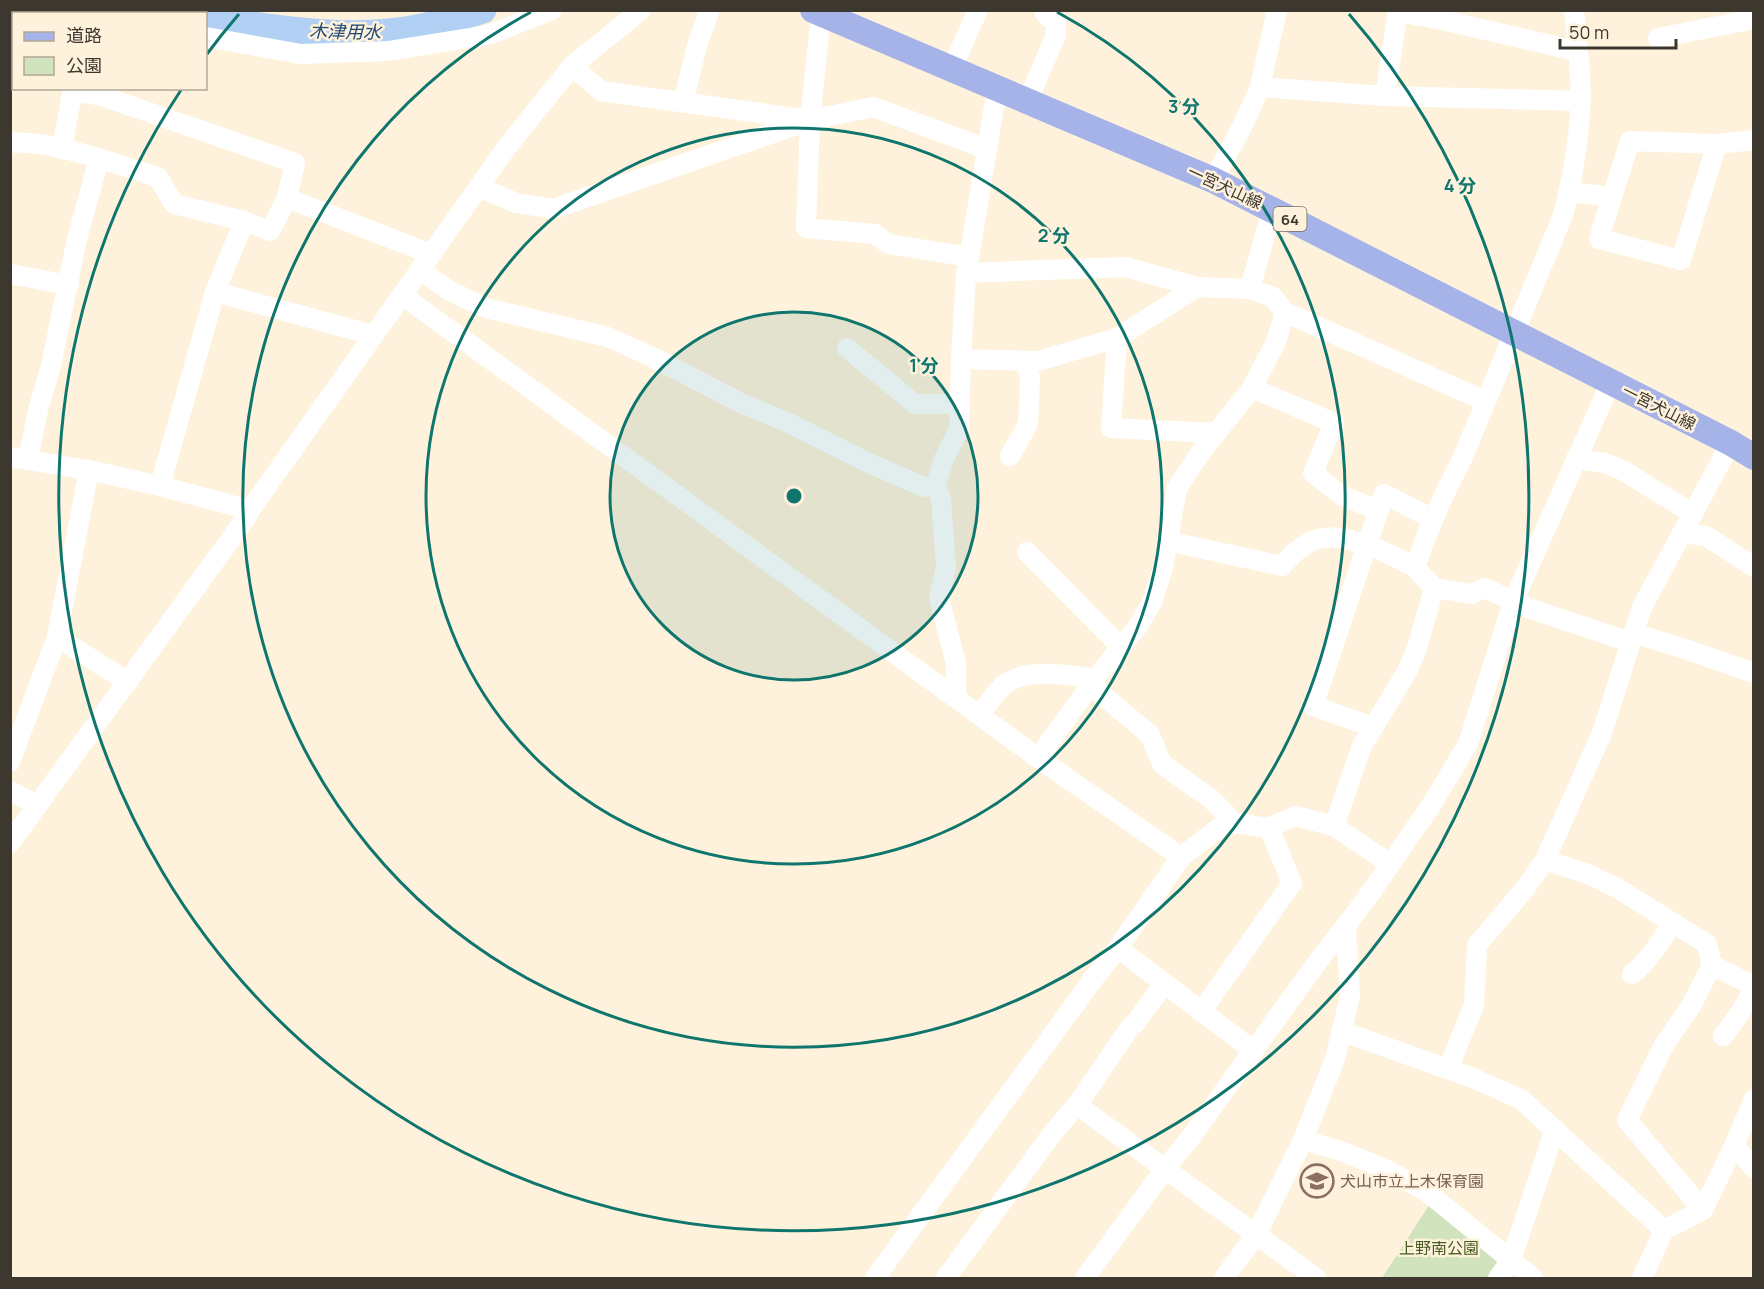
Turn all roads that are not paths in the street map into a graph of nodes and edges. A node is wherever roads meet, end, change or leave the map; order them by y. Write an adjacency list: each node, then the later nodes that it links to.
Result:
1 (552, 10): 11 (street)
2 (641, 10): 14 (street)
3 (710, 10): 22 (street)
4 (978, 10): 15 (street)
5 (1046, 10): 21 (street)
6 (1278, 10): 16 (street)
7 (1574, 10): 13 (street)
8 (1398, 11): 13 (street); 19 (street)
9 (817, 13): 15 (main road, 一宮犬山線 / 64); 23 (street)
10 (1754, 19): 12 (street)
11 (207, 37)
12 (1658, 38)
13 (1577, 51): 20 (street)
14 (572, 66): 22 (street); 31 (street)
15 (951, 70): 17 (main road, 一宮犬山線 / 64)
16 (1260, 87): 19 (street); 30 (street)
17 (997, 89): 21 (main road, 一宮犬山線 / 64); 28 (street)
18 (72, 90): 27 (street); 34 (street)
19 (1385, 96): 20 (street)
20 (1580, 101): 32 (street)
21 (1027, 102): 30 (main road, 一宮犬山線 / 64)
22 (683, 103): 23 (street)
23 (810, 120): 28 (street); 31 (street); 38 (street)
24 (1754, 140): 26 (street)
25 (10, 143): 27 (street)
26 (1718, 144): 33 (street); 33 (street)
27 (62, 149): 29 (street)
28 (987, 149): 38 (street)
29 (99, 159): 36 (street); 40 (street)
30 (1213, 180): 35 (main road, 一宮犬山線 / 64)
31 (478, 187): 37 (street)
32 (1569, 192): 33 (street); 46 (street)
33 (1612, 197)
34 (287, 198): 36 (street); 37 (street)
35 (1272, 210): 42 (street); 46 (main road, 一宮犬山線 / 64)
36 (244, 220): 43 (street)
37 (425, 262): 44 (street); 63 (street)
38 (968, 265): 41 (street); 50 (street)
39 (10, 274): 40 (street)
40 (69, 285): 60 (street)
41 (1197, 287): 42 (street); 48 (street)
42 (1250, 289): 45 (street)
43 (215, 292): 47 (street); 64 (street)
44 (402, 295): 47 (street); 83 (street)
45 (1285, 312): 53 (street); 54 (street)
46 (1513, 333): 52 (main road, 一宮犬山線 / 64); 54 (street)
47 (374, 335): 65 (street)
48 (1117, 338): 51 (street); 56 (street)
49 (847, 348): 55 (street)
50 (961, 360): 51 (street); 55 (street)
51 (1025, 361): 58 (street)
52 (1611, 382): 57 (main road, 一宮犬山線 / 64); 61 (street)
53 (1252, 388): 56 (street); 66 (street)
54 (1485, 401): 68 (street)
55 (960, 404): 63 (street)
56 (1215, 433): 70 (street)
57 (1731, 443): 59 (main road, 一宮犬山線 / 64); 67 (street)
58 (1010, 456)
59 (1754, 457)
60 (19, 459): 62 (street)
61 (1576, 459): 67 (street); 76 (street)
62 (89, 470): 64 (street); 77 (street)
63 (936, 485): 83 (street)
64 (160, 486): 65 (street)
65 (250, 510): 81 (street)
66 (1379, 511): 68 (street); 71 (street)
67 (1693, 514): 69 (street)
68 (1433, 519): 73 (street)
69 (1683, 534): 74 (street); 78 (street)
70 (1167, 541): 71 (street); 79 (street)
71 (1368, 543): 73 (street); 85 (street)
72 (1027, 552): 79 (street)
73 (1415, 567): 75 (street)
74 (1754, 567)
75 (1434, 588): 76 (street); 85 (street)
76 (1513, 602): 78 (street); 96 (street)
77 (57, 638): 81 (street); 87 (street)
78 (1632, 638): 80 (street); 95 (street)
79 (1121, 647): 82 (street)
80 (1754, 673)
81 (128, 682): 89 (street)
82 (1093, 682): 84 (street); 86 (street); 90 (street)
83 (956, 698): 84 (street)
84 (979, 715): 86 (street)
85 (1373, 727): 91 (street)
86 (1038, 758): 94 (street)
87 (10, 762)
88 (10, 791): 89 (street)
89 (38, 805): 93 (street)
90 (1236, 824): 92 (street); 94 (street)
91 (1334, 826): 92 (street); 96 (street)
92 (1269, 828): 104 (street)
93 (10, 843)
94 (1181, 857): 99 (street)
95 (1545, 860): 97 (street); 108 (street)
96 (1390, 864): 98 (street)
97 (1672, 922): 100 (street); 101 (street)
98 (1346, 926): 105 (street); 107 (street)
99 (1118, 948): 102 (street); 120 (street)
100 (1712, 965): 103 (street); 116 (street)
101 (1632, 974)
102 (1164, 984): 104 (street); 110 (street)
103 (1754, 987): 106 (street)
104 (1202, 1012): 107 (street)
105 (1341, 1031): 108 (street); 112 (street)
106 (1723, 1036)
107 (1254, 1051): 115 (street)
108 (1448, 1069): 111 (street)
109 (1754, 1099): 113 (street)
110 (1077, 1105): 115 (street); 121 (street)
111 (1555, 1129): 117 (street); 119 (street)
112 (1303, 1140): 118 (street); 119 (street)
113 (1734, 1146): 114 (street); 116 (street)
114 (1754, 1168)
115 (1166, 1169): 118 (street); 122 (street)
116 (1703, 1210): 117 (street)
117 (1664, 1230): 127 (street)
118 (1256, 1235): 123 (street); 124 (street)
119 (1511, 1260): 125 (street); 126 (street)
120 (875, 1278)
121 (945, 1278)
122 (1085, 1278)
123 (1224, 1278)
124 (1316, 1278)
125 (1498, 1278)
126 (1533, 1278)
127 (1642, 1278)

